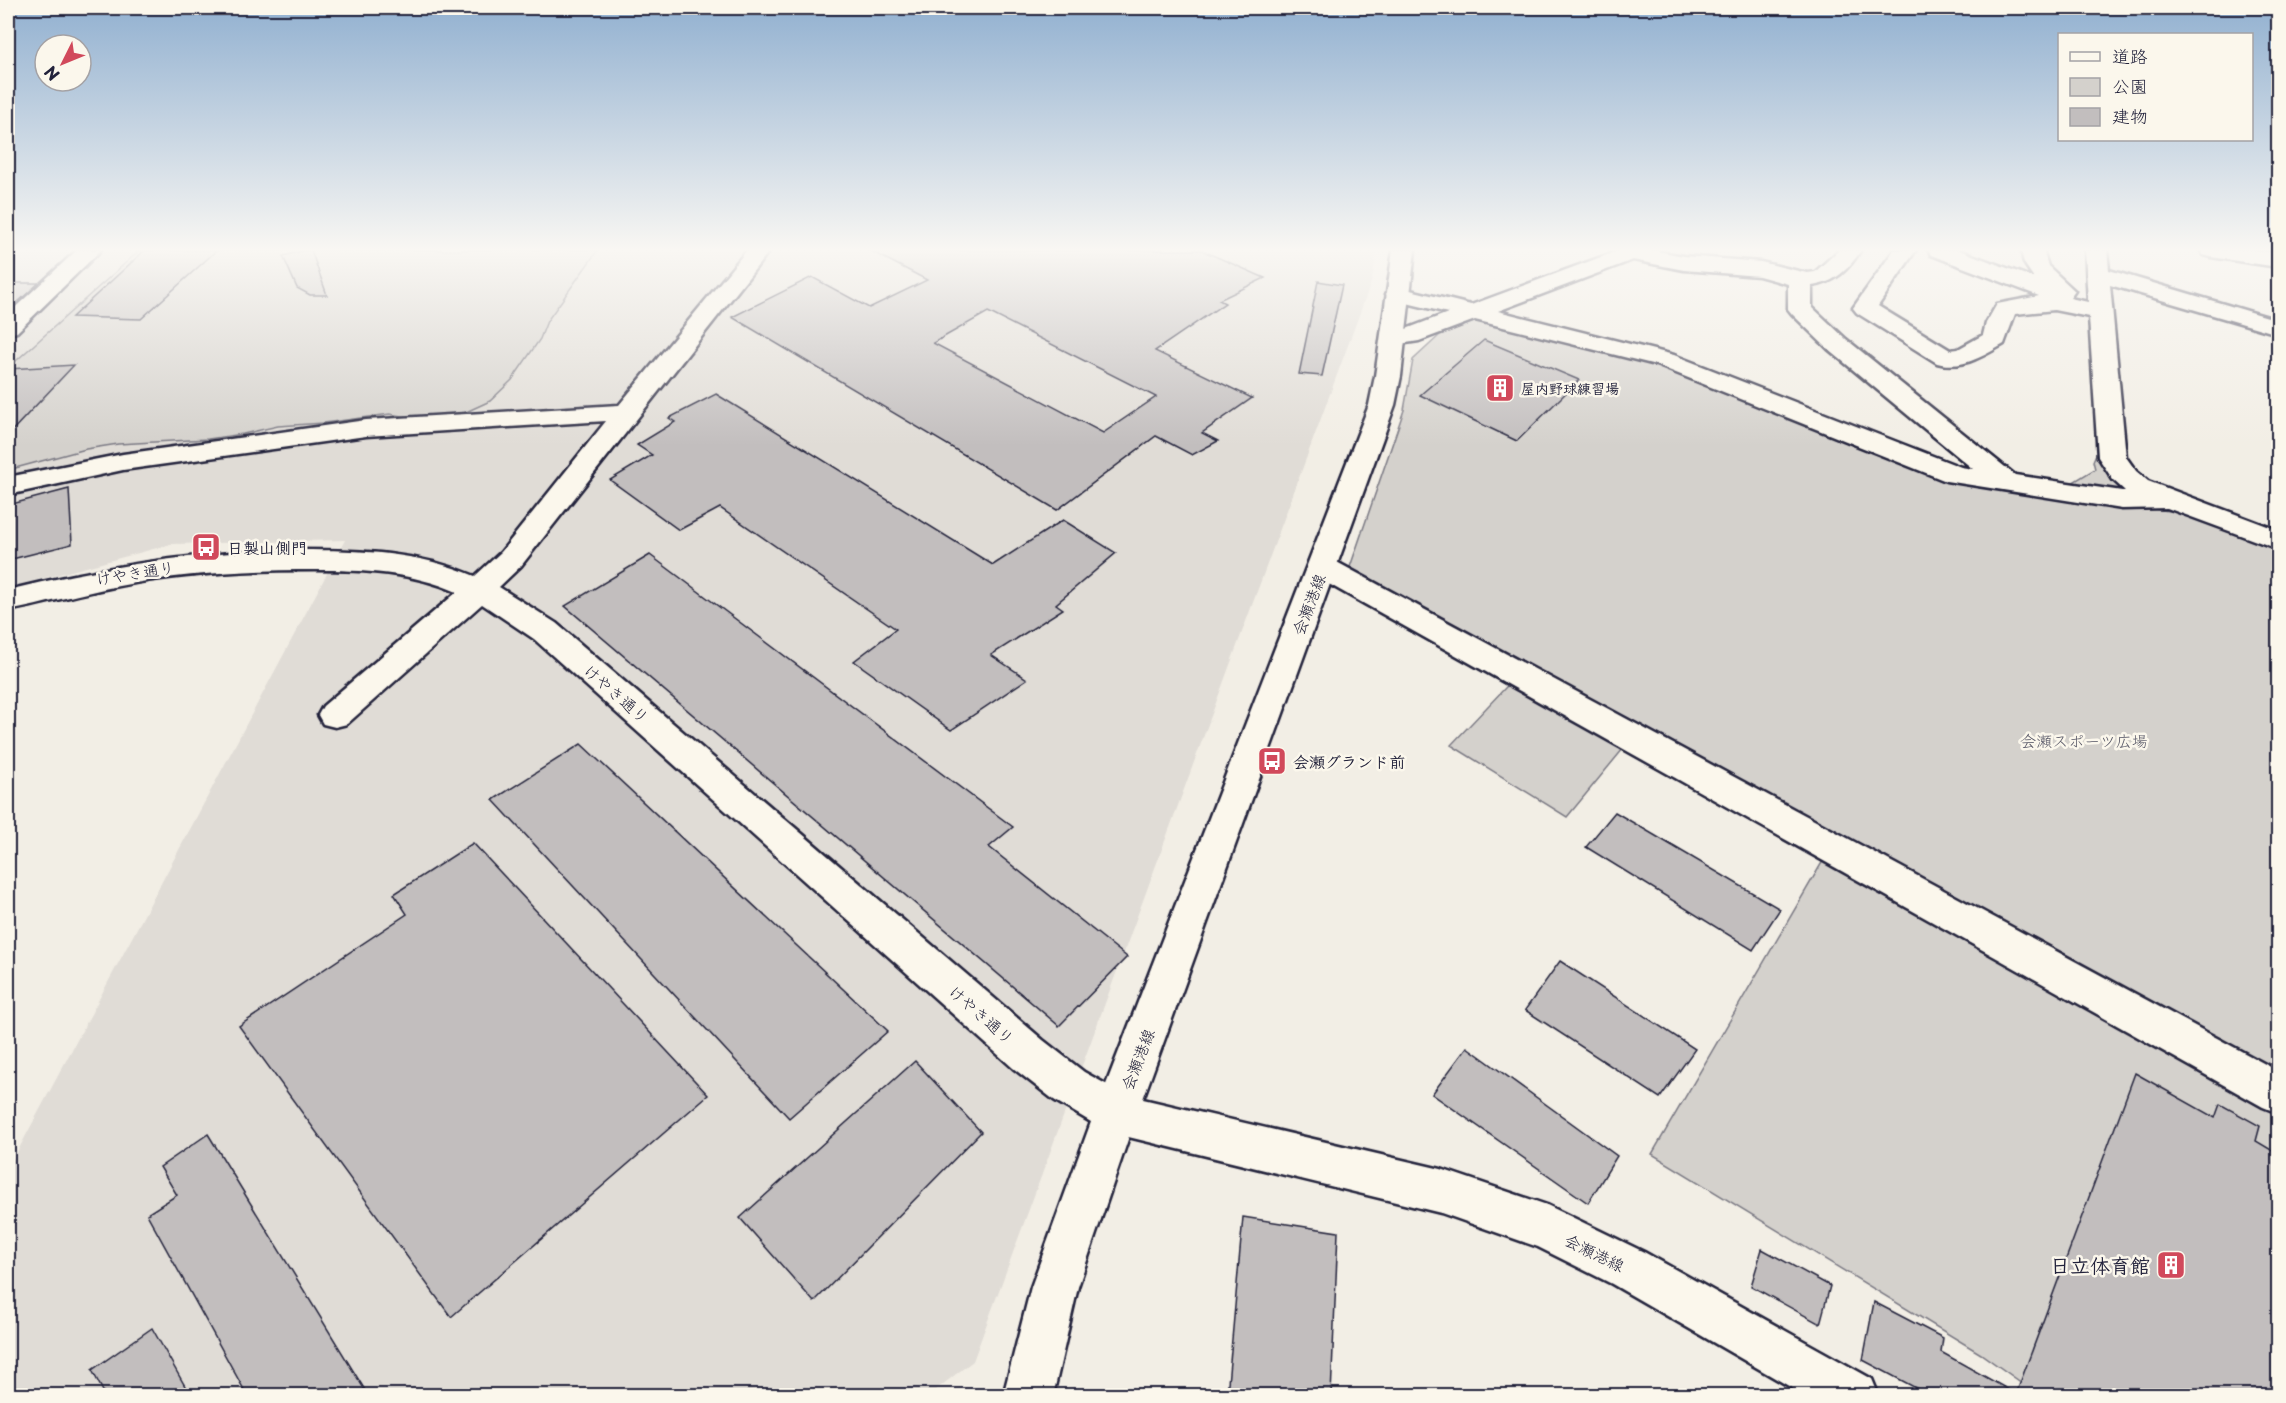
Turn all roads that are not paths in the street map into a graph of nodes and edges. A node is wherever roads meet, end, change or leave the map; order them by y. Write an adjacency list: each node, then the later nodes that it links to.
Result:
1 (20, 315): 11 (street)
2 (705, 315): 14 (street)
3 (1396, 315): 13 (street, 会瀬港線)
4 (1463, 315): 13 (street)
5 (1491, 315): 15 (street)
6 (1807, 315): 15 (street)
7 (1877, 315): 8 (street)
8 (2002, 315)
9 (2093, 315): 17 (street)
10 (2246, 315): 12 (street)
11 (8, 327)
12 (2278, 327)
13 (1394, 338): 19 (street, 会瀬港線)
14 (627, 411): 16 (street); 20 (street)
15 (2007, 483): 17 (street)
16 (8, 486)
17 (2168, 499): 18 (street)
18 (2278, 540)
19 (1322, 567): 23 (street); 24 (street, 会瀬港線)
20 (481, 589): 21 (street, けやき通り); 22 (street); 24 (street, けやき通り)
21 (8, 601)
22 (335, 715)
23 (2278, 1093)
24 (1116, 1113): 25 (street); 26 (street, 会瀬港線)
25 (1028, 1395)
26 (1855, 1395)

